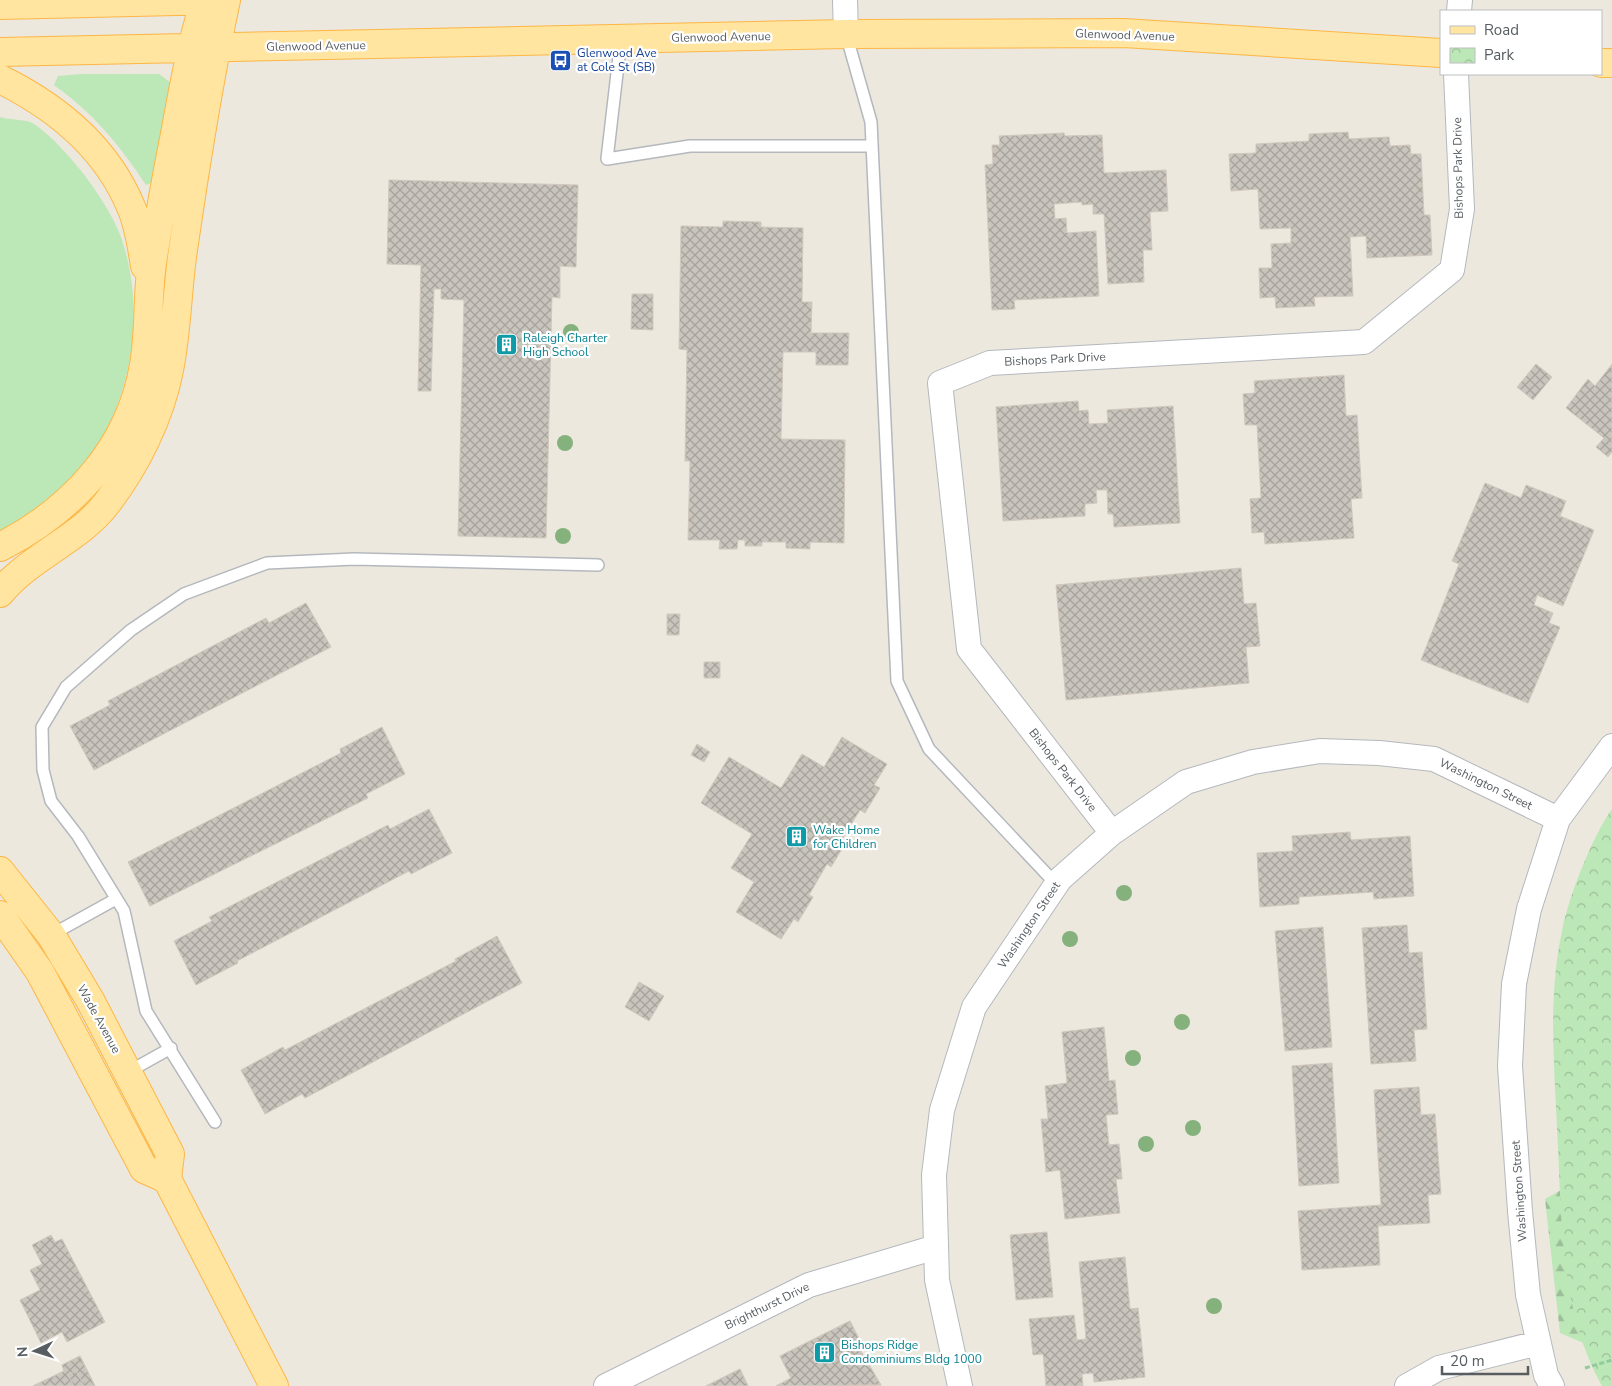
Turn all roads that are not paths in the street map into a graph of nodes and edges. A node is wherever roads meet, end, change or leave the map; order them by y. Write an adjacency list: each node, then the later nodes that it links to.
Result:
1 (218, 0): 3 (main road); 6 (main road)
2 (844, 0): 4 (street)
3 (0, 5)
4 (846, 34): 5 (main road, Glenwood Avenue); 8 (main road, Glenwood Avenue); 11 (lane)
5 (621, 39): 6 (main road, Glenwood Avenue); 11 (lane)
6 (203, 47): 7 (main road, Glenwood Avenue); 12 (main road); 15 (main road)
7 (0, 52)
8 (1440, 53)
9 (1456, 75): 18 (street, Bishops Park Drive)
10 (0, 79): 12 (main road)
11 (872, 146): 20 (lane)
12 (148, 285): 13 (main road)
13 (0, 547)
14 (598, 565): 21 (lane)
15 (0, 593)
16 (1612, 746): 17 (street, Washington Street)
17 (1558, 819): 18 (street, Washington Street); 29 (street, Washington Street)
18 (1112, 832): 20 (street, Washington Street)
19 (0, 871): 23 (main road, Wade Avenue)
20 (1056, 884): 28 (street, Washington Street)
21 (116, 899): 23 (lane); 24 (lane)
22 (0, 916): 27 (main road)
23 (51, 935): 25 (main road, Wade Avenue)
24 (171, 1048): 25 (lane); 26 (lane)
25 (128, 1072): 27 (main road, Wade Avenue)
26 (215, 1122)
27 (167, 1179): 30 (main road)
28 (936, 1247): 31 (street, Brighthurst Drive); 32 (street, Washington Street)
29 (1538, 1343): 33 (street); 34 (street, Washington Street)
30 (274, 1386)
31 (606, 1386)
32 (960, 1386)
33 (1407, 1386)
34 (1552, 1386)

